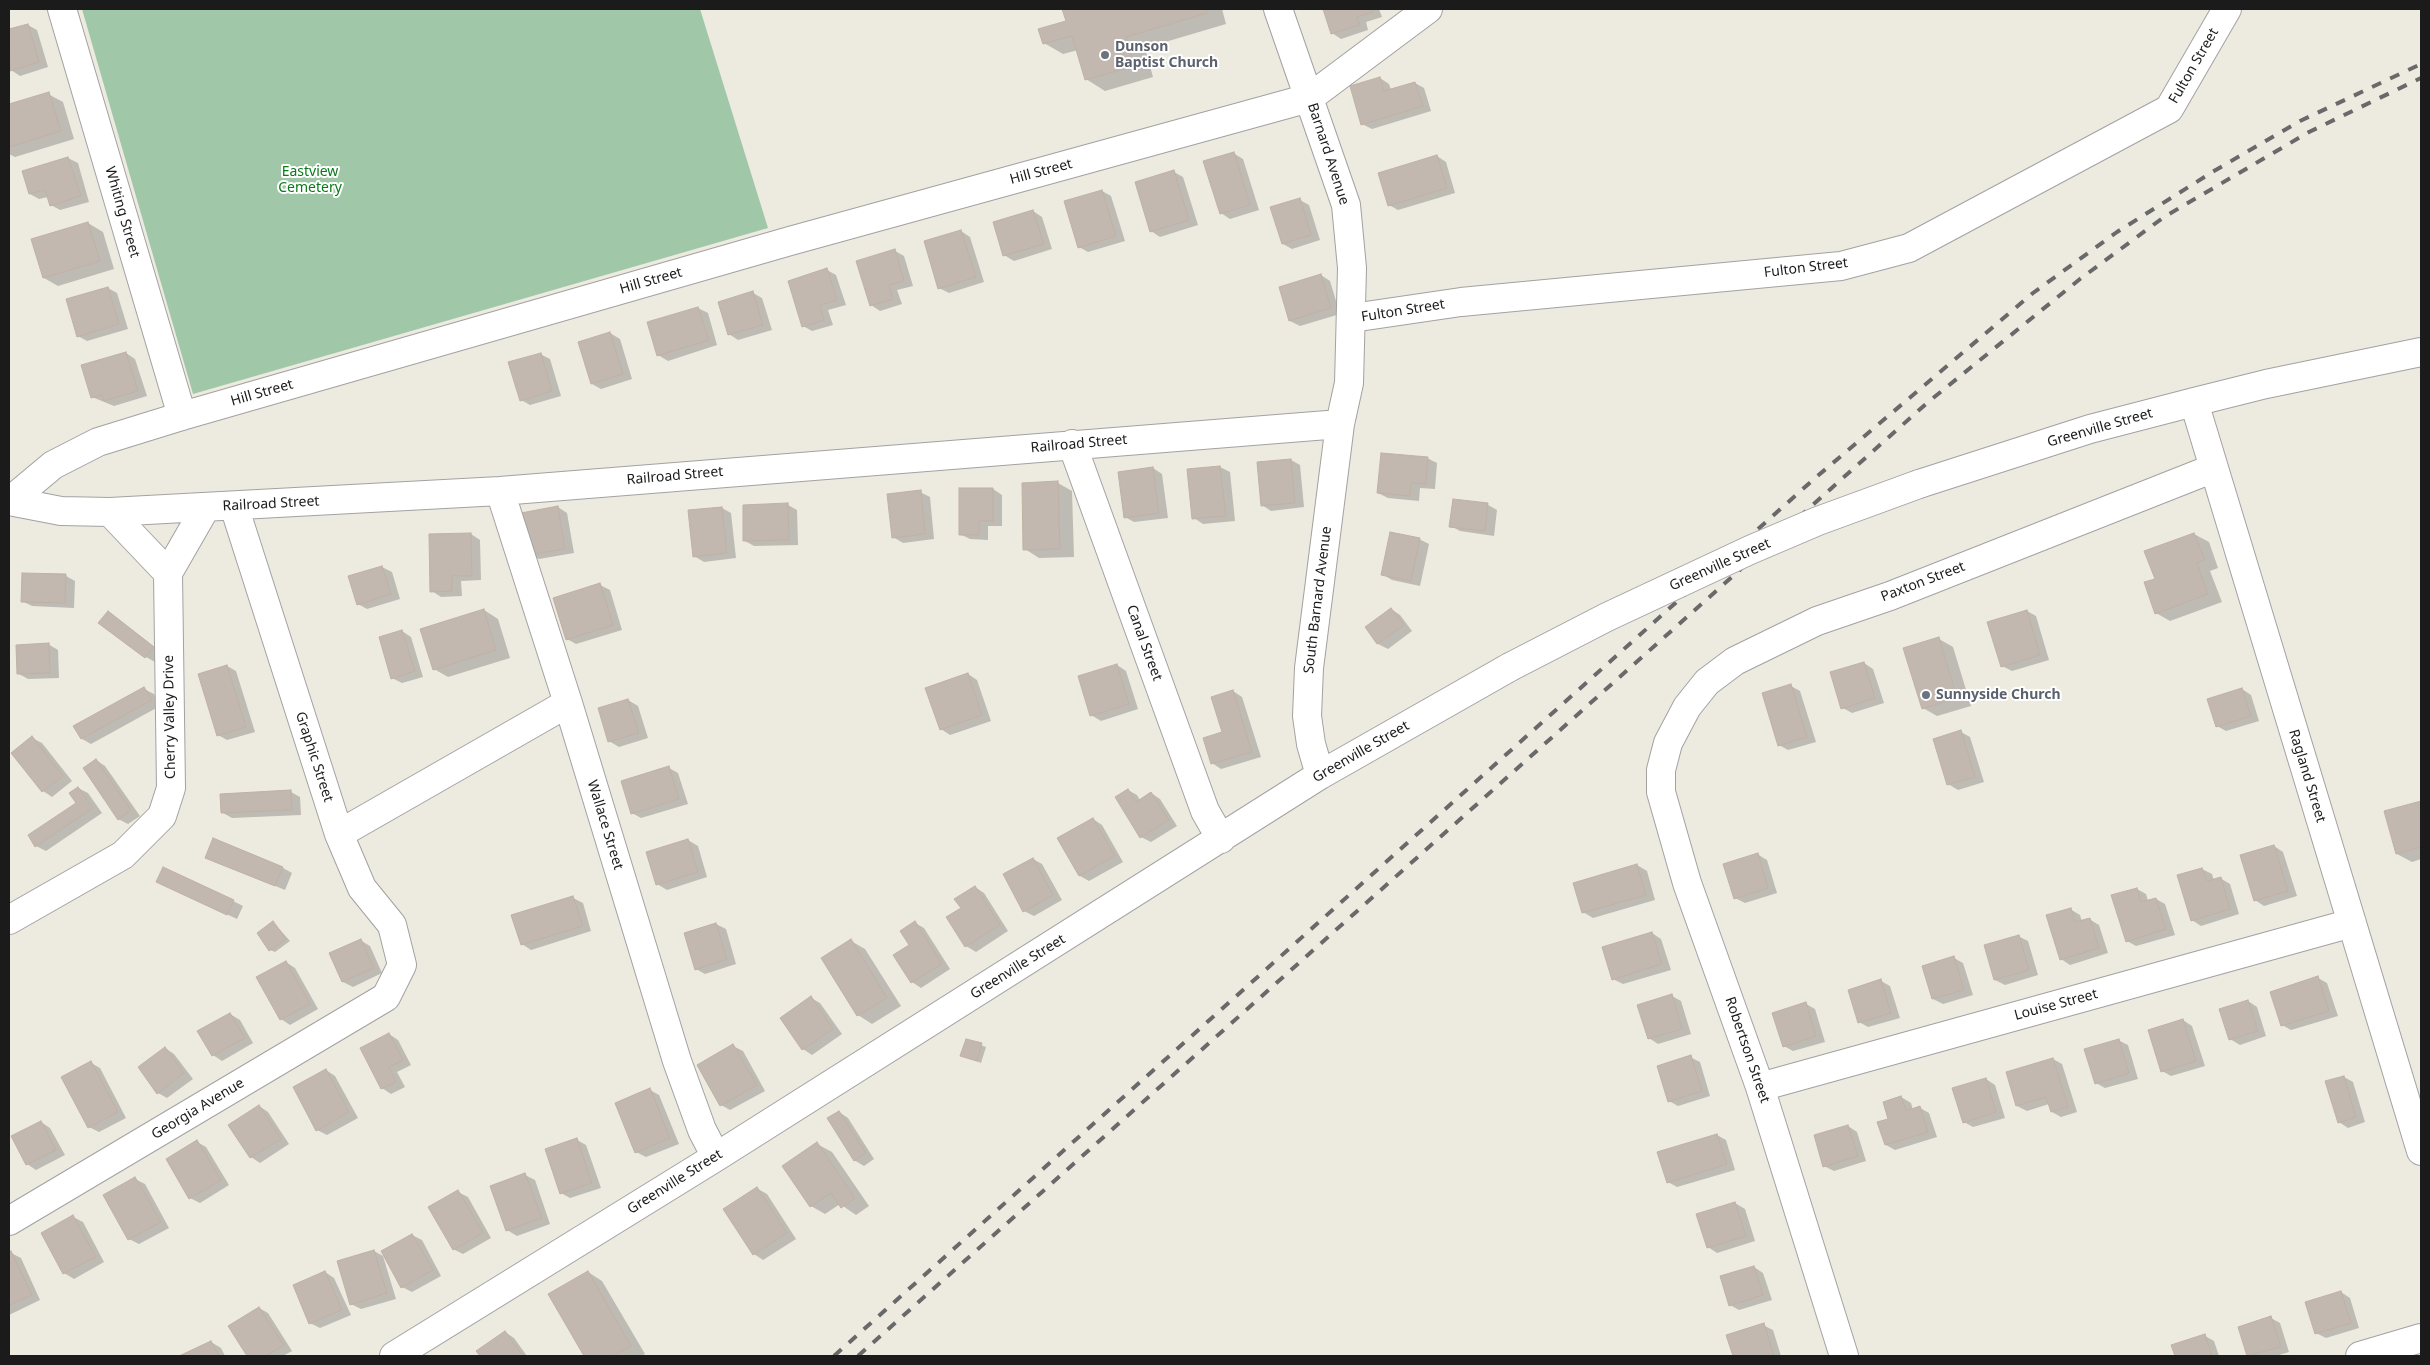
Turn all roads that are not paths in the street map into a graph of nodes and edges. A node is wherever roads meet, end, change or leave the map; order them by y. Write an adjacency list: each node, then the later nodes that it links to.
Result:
1 (62, 9): 9 (street, Whiting Street)
2 (1278, 9): 5 (street, Barnard Avenue)
3 (1428, 9): 5 (street)
4 (2227, 9): 6 (street, Fulton Street)
5 (1309, 98): 6 (street, Barnard Avenue); 9 (street, Hill Street)
6 (1352, 318): 10 (street, Barnard Avenue)
7 (2421, 352): 8 (street, Greenville Street)
8 (2194, 402): 12 (street, Ragland Street); 21 (street, Greenville Street, bridge)
9 (182, 416): 14 (street, Hill Street)
10 (1340, 424): 11 (street, Railroad Street); 21 (street, South Barnard Avenue)
11 (1072, 444): 13 (street, Railroad Street); 23 (street, Canal Street)
12 (2214, 468): 20 (street, Paxton Street); 25 (street, Ragland Street)
13 (500, 491): 15 (street, Railroad Street); 19 (street, Wallace Street)
14 (9, 503): 17 (street, Railroad Street)
15 (234, 506): 16 (street, Railroad Street); 22 (street, Graphic Street)
16 (206, 507): 17 (street, Railroad Street); 18 (street)
17 (110, 512): 18 (street)
18 (168, 574): 24 (street, Cherry Valley Drive)
19 (568, 703): 22 (street); 29 (street, Wallace Street)
20 (1668, 743): 27 (street, Robertson Street)
21 (1320, 775): 23 (street, Greenville Street)
22 (339, 834): 26 (street, Graphic Street)
23 (1221, 839): 29 (street, Greenville Street)
24 (9, 920)
25 (2352, 923): 27 (street, Louise Street); 28 (street, Ragland Street)
26 (386, 997): 30 (street, Georgia Avenue)
27 (1760, 1087): 33 (street, Robertson Street)
28 (2421, 1151)
29 (716, 1157): 32 (street, Greenville Street)
30 (9, 1221)
31 (2421, 1338): 34 (street)
32 (394, 1356)
33 (1844, 1356)
34 (2360, 1356)

